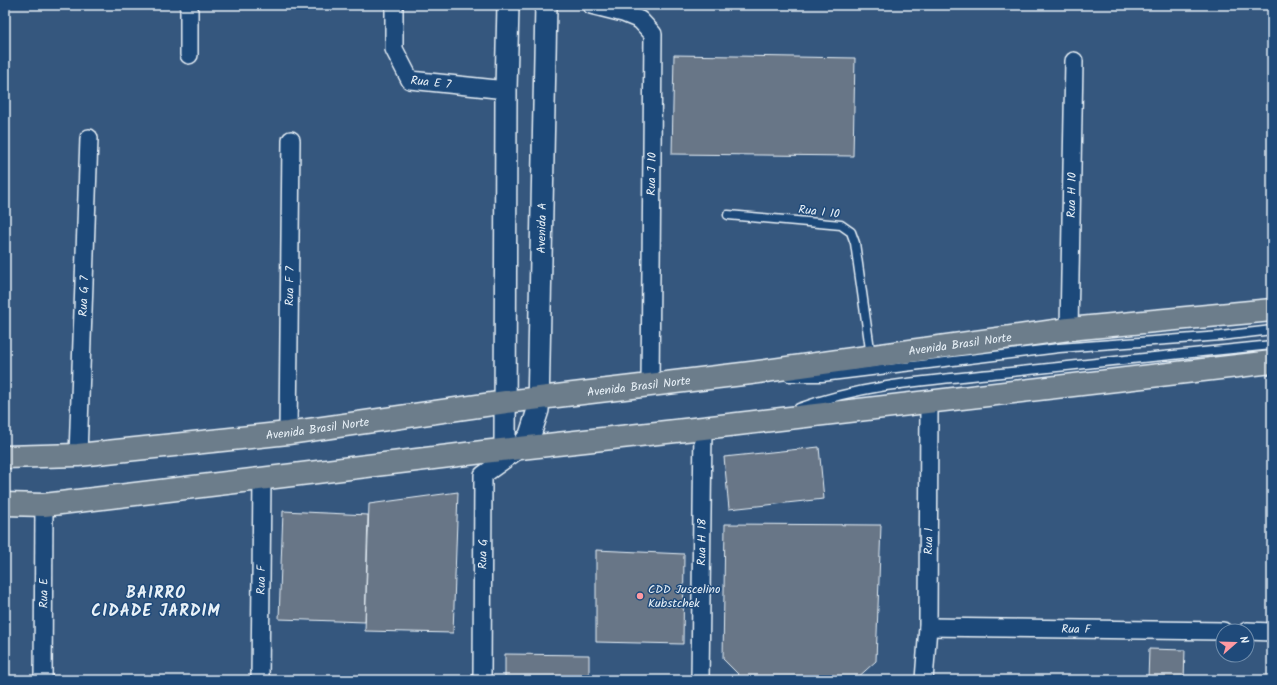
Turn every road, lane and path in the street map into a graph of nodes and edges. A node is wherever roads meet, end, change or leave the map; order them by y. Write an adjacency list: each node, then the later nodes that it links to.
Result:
1 (189, 5): 6 (street)
2 (394, 5): 8 (street, Rua E 7)
3 (508, 5): 8 (street)
4 (546, 5): 20 (street, Avenida A)
5 (591, 5): 19 (street, Rua J 10)
6 (189, 55)
7 (1074, 61): 13 (street, Rua H 10)
8 (506, 90): 21 (street)
9 (89, 138): 27 (street, Rua G 7)
10 (291, 140): 25 (street, Rua F 7)
11 (728, 216): 16 (lane, Rua I 10)
12 (1272, 310): 13 (main road, Avenida Brasil Norte)
13 (1069, 329): 16 (main road, Avenida Brasil Norte)
14 (1272, 330): 18 (lane)
15 (1272, 345): 23 (lane)
16 (871, 357): 18 (main road, Avenida Brasil Norte)
17 (1272, 362): 22 (main road)
18 (751, 373): 19 (main road, Avenida Brasil Norte)
19 (650, 385): 20 (main road, Avenida Brasil Norte)
20 (538, 398): 21 (main road, Avenida Brasil Norte); 26 (street, Avenida A)
21 (506, 402): 25 (main road, Avenida Brasil Norte); 26 (street)
22 (929, 402): 23 (main road); 32 (street, Rua 1)
23 (769, 421): 24 (main road)
24 (703, 428): 26 (main road); 39 (street, Rua H 18)
25 (288, 433): 27 (main road, Avenida Brasil Norte)
26 (513, 448): 29 (main road); 38 (street, Rua G)
27 (78, 454): 28 (main road, Avenida Brasil Norte)
28 (5, 457)
29 (262, 479): 31 (main road); 37 (street, Rua F)
30 (5, 504): 31 (main road)
31 (44, 505): 36 (street, Rua E)
32 (928, 627): 33 (street, Rua F); 40 (street, Rua 1)
33 (1215, 631)
34 (1255, 631): 35 (street)
35 (1272, 632)
36 (43, 680)
37 (260, 680)
38 (482, 680)
39 (700, 680)
40 (924, 680)

